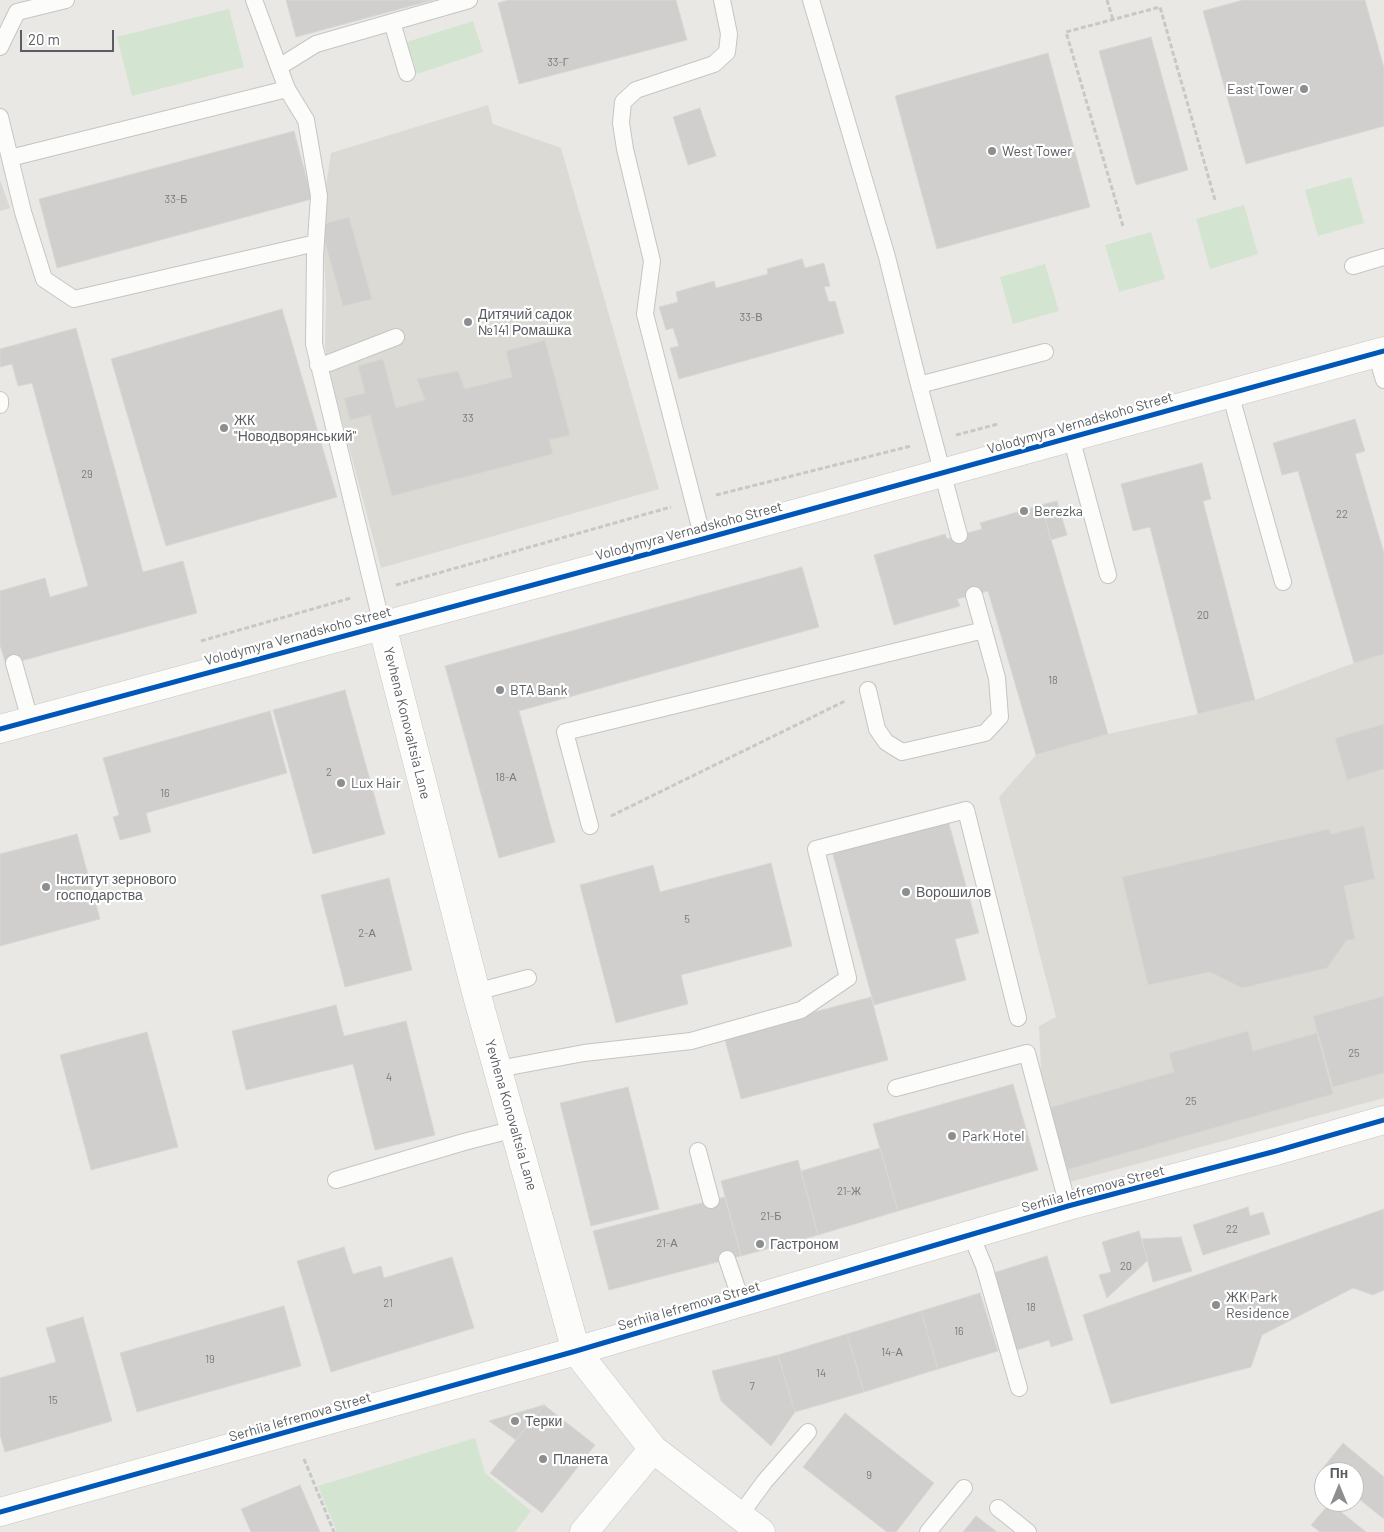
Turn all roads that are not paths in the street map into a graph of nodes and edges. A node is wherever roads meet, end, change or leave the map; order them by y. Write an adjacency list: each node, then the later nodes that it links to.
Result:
1 (66, 0): 7 (lane)
2 (254, 0): 8 (lane)
3 (469, 0): 6 (lane)
4 (722, 0): 28 (lane)
5 (811, 0): 21 (lane)
6 (392, 22): 8 (lane); 9 (lane)
7 (0, 47)
8 (279, 68): 10 (lane)
9 (407, 73)
10 (286, 89): 12 (lane); 13 (lane)
11 (0, 117): 12 (lane)
12 (10, 158): 13 (lane)
13 (316, 243): 19 (lane)
14 (1384, 257): 15 (lane)
15 (1353, 266)
16 (396, 337): 19 (lane)
17 (1045, 352): 21 (lane)
18 (1380, 352): 20 (lane); 22 (street, Volodymyra Vernadskoho Street)
19 (318, 365): 32 (lane)
20 (1384, 380)
21 (920, 385): 26 (lane)
22 (1230, 393): 25 (street, Volodymyra Vernadskoho Street); 30 (lane)
23 (0, 400): 24 (lane)
24 (0, 405)
25 (1072, 437): 26 (street, Volodymyra Vernadskoho Street); 29 (lane)
26 (943, 473): 27 (lane); 28 (street, Volodymyra Vernadskoho Street)
27 (959, 535)
28 (703, 539): 32 (street, Volodymyra Vernadskoho Street)
29 (1108, 575)
30 (1282, 582)
31 (974, 595): 33 (lane)
32 (382, 625): 36 (street, Volodymyra Vernadskoho Street); 40 (street, Yevhena Konovaltsia Lane)
33 (984, 630): 35 (lane); 38 (lane)
34 (14, 663): 36 (lane)
35 (868, 690)
36 (30, 720): 37 (street, Volodymyra Vernadskoho Street)
37 (0, 729)
38 (590, 826)
39 (528, 978): 40 (lane)
40 (476, 992): 42 (street, Yevhena Konovaltsia Lane)
41 (1018, 1018): 42 (lane)
42 (498, 1069): 45 (street, Yevhena Konovaltsia Lane)
43 (896, 1088): 49 (lane)
44 (1384, 1120): 49 (street, Serhiia Iefremova Street)
45 (515, 1129): 47 (lane); 53 (street, Yevhena Konovaltsia Lane)
46 (698, 1150): 48 (lane)
47 (336, 1180)
48 (712, 1200)
49 (1068, 1206): 50 (street, Serhiia Iefremova Street)
50 (971, 1235): 52 (street, Serhiia Iefremova Street); 54 (lane)
51 (727, 1259): 52 (lane)
52 (742, 1303): 53 (street, Serhiia Iefremova Street)
53 (576, 1350): 56 (street, Yevhena Konovaltsia Lane); 59 (street, Serhiia Iefremova Street)
54 (1019, 1388)
55 (808, 1432): 60 (lane)
56 (653, 1449): 60 (street, Yevhena Konovaltsia Lane); 61 (street)
57 (964, 1488): 63 (lane)
58 (998, 1508): 64 (lane)
59 (0, 1512)
60 (740, 1515): 62 (street, Yevhena Konovaltsia Lane)
61 (584, 1532)
62 (762, 1532)
63 (928, 1532)
64 (1028, 1532)

